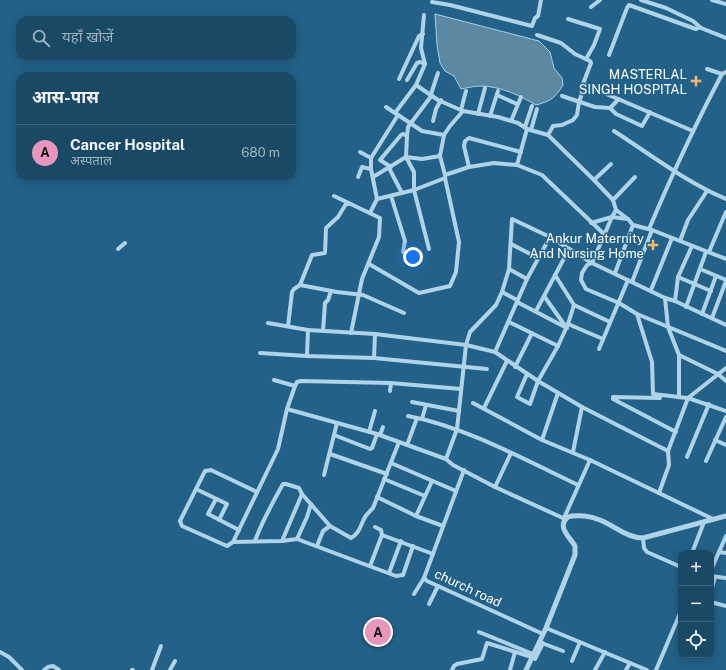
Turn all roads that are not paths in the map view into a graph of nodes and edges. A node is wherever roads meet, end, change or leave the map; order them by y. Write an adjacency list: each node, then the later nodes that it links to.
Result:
1 (541, 0): 5 (street)
2 (600, 0): 7 (street)
3 (641, 0): 10 (street)
4 (712, 0): 6 (street)
5 (432, 2)
6 (726, 4)
7 (591, 7)
8 (424, 15): 11 (street)
9 (568, 19): 15 (street)
10 (700, 27): 13 (street); 14 (street)
11 (423, 34): 16 (street); 20 (street)
12 (537, 35): 15 (street)
13 (726, 38)
14 (609, 55)
15 (586, 59): 23 (street)
16 (425, 64): 21 (street); 22 (street)
17 (707, 70): 19 (street)
18 (438, 73): 26 (street)
19 (724, 73): 46 (street)
20 (399, 79)
21 (407, 80)
22 (416, 85): 26 (street); 38 (street)
23 (585, 85): 29 (street); 31 (street)
24 (485, 88): 39 (street)
25 (466, 91): 36 (street)
26 (432, 95): 30 (street); 43 (street)
27 (562, 96): 31 (street)
28 (521, 97): 32 (street)
29 (619, 99): 35 (street); 37 (street)
30 (441, 100): 36 (street); 41 (street)
31 (579, 102): 35 (street); 48 (street)
32 (517, 104): 40 (street); 42 (street)
33 (386, 107): 38 (street)
34 (534, 108): 44 (street)
35 (610, 108): 37 (street)
36 (462, 111): 39 (street); 47 (street)
37 (650, 112): 46 (street)
38 (397, 114): 43 (street); 54 (street)
39 (478, 114): 40 (street)
40 (490, 116): 42 (street)
41 (433, 121)
42 (511, 121): 44 (street)
43 (410, 124): 47 (street); 49 (street)
44 (528, 128): 48 (street); 51 (street)
45 (614, 131): 60 (street)
46 (693, 131): 60 (street)
47 (444, 135): 52 (street)
48 (548, 135): 65 (street)
49 (407, 136): 53 (street); 57 (street)
50 (360, 152): 54 (street)
51 (521, 152): 56 (street); 58 (street)
52 (440, 156): 53 (street); 61 (street)
53 (406, 157): 57 (street); 66 (street)
54 (371, 158): 59 (street)
55 (611, 164): 65 (street)
56 (517, 165): 58 (street); 80 (street)
57 (390, 167): 64 (street); 68 (street)
58 (470, 167): 61 (street)
59 (371, 169): 63 (street); 64 (street)
60 (674, 171): 67 (street); 82 (street)
61 (445, 176): 66 (street); 97 (street)
62 (635, 176): 73 (street)
63 (358, 177)
64 (373, 177): 71 (street)
65 (594, 180): 73 (street)
66 (414, 190): 68 (street); 91 (street)
67 (707, 191): 72 (street); 86 (street)
68 (402, 193): 70 (street)
69 (334, 196): 74 (street)
70 (391, 196): 71 (street); 93 (street)
71 (377, 199): 77 (street)
72 (726, 199)
73 (613, 200): 75 (street)
74 (350, 204): 77 (street); 109 (street)
75 (616, 210): 78 (street); 79 (street)
76 (726, 212): 94 (street)
77 (370, 213): 97 (street)
78 (612, 217): 79 (street); 80 (street); 83 (street)
79 (628, 219): 81 (street)
80 (591, 223): 83 (street)
81 (633, 225): 82 (street); 101 (street)
82 (650, 229): 85 (street); 106 (street)
83 (605, 235): 98 (street)
84 (550, 238): 88 (street); 92 (street); 95 (street)
85 (672, 238): 86 (street); 110 (street)
86 (680, 240): 89 (street)
87 (125, 243): 90 (street)
88 (510, 244): 95 (street); 99 (street)
89 (692, 246): 94 (street); 104 (street)
90 (118, 249)
91 (429, 249)
92 (569, 249): 98 (street); 102 (street)
93 (403, 252)
94 (708, 252): 96 (street); 100 (street)
95 (538, 258): 105 (street)
96 (726, 259)
97 (369, 264): 114 (street)
98 (592, 264): 101 (street); 119 (street)
99 (509, 269): 105 (street); 113 (street)
100 (700, 269): 103 (street); 108 (street)
101 (615, 273): 106 (street)
102 (555, 275): 115 (street); 120 (street)
103 (716, 276): 107 (street); 112 (street)
104 (678, 277): 108 (street); 118 (street)
105 (527, 279): 117 (street)
106 (630, 281): 110 (street); 119 (street)
107 (726, 281): 126 (street)
108 (694, 284): 112 (street); 121 (street)
109 (300, 285): 111 (street); 131 (street)
110 (651, 290): 116 (street)
111 (331, 291): 114 (street); 135 (street)
112 (711, 291): 125 (street)
113 (502, 292): 117 (street); 140 (street)
114 (358, 294): 123 (street); 136 (street)
115 (544, 296): 122 (street); 132 (street)
116 (665, 298): 118 (street); 133 (street)
117 (517, 301): 122 (street); 127 (street)
118 (675, 301): 121 (street)
119 (619, 303): 124 (street); 128 (street)
120 (574, 305): 128 (street); 132 (street)
121 (686, 306): 125 (street)
122 (536, 311): 132 (street)
123 (404, 313)
124 (637, 314): 133 (street); 164 (street)
125 (702, 314): 126 (street)
126 (712, 318): 130 (street)
127 (508, 322): 137 (street); 144 (street)
128 (610, 322): 139 (street)
129 (268, 323): 131 (street)
130 (726, 325)
131 (288, 326): 134 (street)
132 (567, 326): 139 (street); 141 (street)
133 (668, 327): 145 (street); 146 (street)
134 (308, 330): 135 (street); 147 (street)
135 (323, 331): 136 (street)
136 (351, 333): 138 (street)
137 (532, 333): 141 (street); 151 (street)
138 (375, 334): 140 (street); 148 (street)
139 (603, 340): 142 (street)
140 (466, 345): 144 (street); 150 (street)
141 (558, 346): 157 (street)
142 (599, 349)
143 (260, 352): 147 (street)
144 (495, 352): 149 (street)
145 (726, 352)
146 (679, 355): 155 (street); 164 (street)
147 (307, 356): 148 (street)
148 (374, 358): 150 (street)
149 (507, 361): 151 (street); 171 (street)
150 (464, 366): 153 (street); 161 (street)
151 (515, 367): 154 (street)
152 (726, 368): 155 (street)
153 (487, 369)
154 (527, 374): 157 (street); 157 (street)
155 (718, 374): 158 (street); 165 (street)
156 (274, 380): 160 (street)
157 (538, 381): 163 (street)
158 (726, 381)
159 (391, 383): 160 (street); 161 (street); 162 (street)
160 (295, 386): 170 (street)
161 (461, 389): 174 (street)
162 (390, 391)
163 (558, 393): 172 (street); 187 (street)
164 (679, 397): 165 (street); 184 (street)
165 (688, 398): 168 (street); 184 (street)
166 (412, 402): 169 (street)
167 (473, 403): 171 (street)
168 (709, 404): 175 (street); 196 (street)
169 (426, 405): 174 (street); 179 (street)
170 (287, 408): 180 (street); 210 (street)
171 (484, 408): 187 (street)
172 (582, 408): 192 (street); 193 (street)
173 (375, 410): 183 (street)
174 (458, 411): 182 (street)
175 (726, 411)
176 (408, 416): 178 (street)
177 (726, 417): 188 (street)
178 (417, 418): 179 (street); 190 (street)
179 (422, 419): 182 (street)
180 (337, 423): 183 (street); 185 (street)
181 (383, 427): 186 (street)
182 (457, 430): 194 (street); 197 (street)
183 (369, 432): 186 (street)
184 (676, 432): 192 (street)
185 (334, 435): 186 (street); 195 (street)
186 (378, 435): 189 (street)
187 (542, 440): 193 (street)
188 (715, 440): 191 (street); 199 (street)
189 (399, 442): 190 (street); 200 (street)
190 (407, 445): 197 (street)
191 (726, 445)
192 (668, 451): 211 (street)
193 (573, 452): 198 (street)
194 (511, 453): 206 (street); 207 (street)
195 (330, 454): 202 (street); 203 (street)
196 (687, 456)
197 (446, 459): 201 (street)
198 (590, 460): 206 (street); 211 (street)
199 (706, 461)
200 (391, 463): 202 (street); 205 (street)
201 (464, 470): 207 (street); 209 (street, church road)
202 (387, 474): 204 (street)
203 (324, 475)
204 (384, 479): 213 (street); 214 (street)
205 (432, 481): 209 (street); 213 (street)
206 (578, 485): 219 (street)
207 (495, 487): 219 (street)
208 (196, 489): 210 (street); 215 (street); 234 (street)
209 (456, 491): 224 (street, church road)
210 (257, 492): 226 (street)
211 (659, 493): 220 (street)
212 (302, 494): 216 (street); 231 (street); 232 (street)
213 (425, 496): 217 (street)
214 (377, 498): 217 (street); 223 (street)
215 (216, 499): 221 (street); 221 (street)
216 (311, 504): 223 (street); 230 (street)
217 (416, 516): 224 (street)
218 (726, 516): 220 (street)
219 (564, 519): 229 (street); 254 (street)
220 (714, 519): 222 (street)
221 (219, 520): 226 (street)
222 (704, 522): 229 (street); 237 (street)
223 (330, 526): 235 (street)
224 (443, 526): 240 (street, church road)
225 (375, 527): 227 (street)
226 (239, 530): 234 (street)
227 (382, 534): 233 (street); 242 (street)
228 (726, 536): 238 (street)
229 (643, 538): 243 (street)
230 (297, 539): 232 (street); 235 (street)
231 (255, 541): 232 (street); 234 (street)
232 (282, 541)
233 (401, 541): 236 (street); 244 (street)
234 (233, 542)
235 (317, 546): 242 (street)
236 (413, 546): 240 (street); 244 (street)
237 (693, 550)
238 (719, 552): 239 (street); 241 (street)
239 (726, 553)
240 (433, 554): 246 (street, church road)
241 (714, 563)
242 (370, 566): 244 (street)
243 (678, 566)
244 (388, 574)
245 (714, 576): 247 (street)
246 (424, 578): 248 (street, church road); 249 (street)
247 (726, 578)
248 (438, 586): 251 (street); 256 (street, church road)
249 (414, 594)
250 (714, 603): 252 (street)
251 (429, 604)
252 (726, 606)
253 (678, 618): 279 (street)
254 (546, 628): 256 (street); 257 (street)
255 (479, 632): 264 (street)
256 (542, 634): 258 (street)
257 (580, 642): 263 (street); 266 (street)
258 (541, 643): 260 (street); 264 (street)
259 (161, 646): 271 (street)
260 (562, 651)
261 (0, 652): 268 (street)
262 (515, 652): 264 (street); 273 (street); 274 (street)
263 (605, 652): 267 (street); 276 (street)
264 (533, 656): 275 (street)
265 (175, 661): 272 (street)
266 (572, 661)
267 (630, 663): 277 (street); 278 (street)
268 (22, 670)
269 (44, 670): 270 (street)
270 (59, 670)
271 (152, 670)
272 (170, 670)
273 (452, 670)
274 (510, 670)
275 (526, 670)
276 (595, 670)
277 (626, 670)
278 (647, 670)
279 (656, 670)

